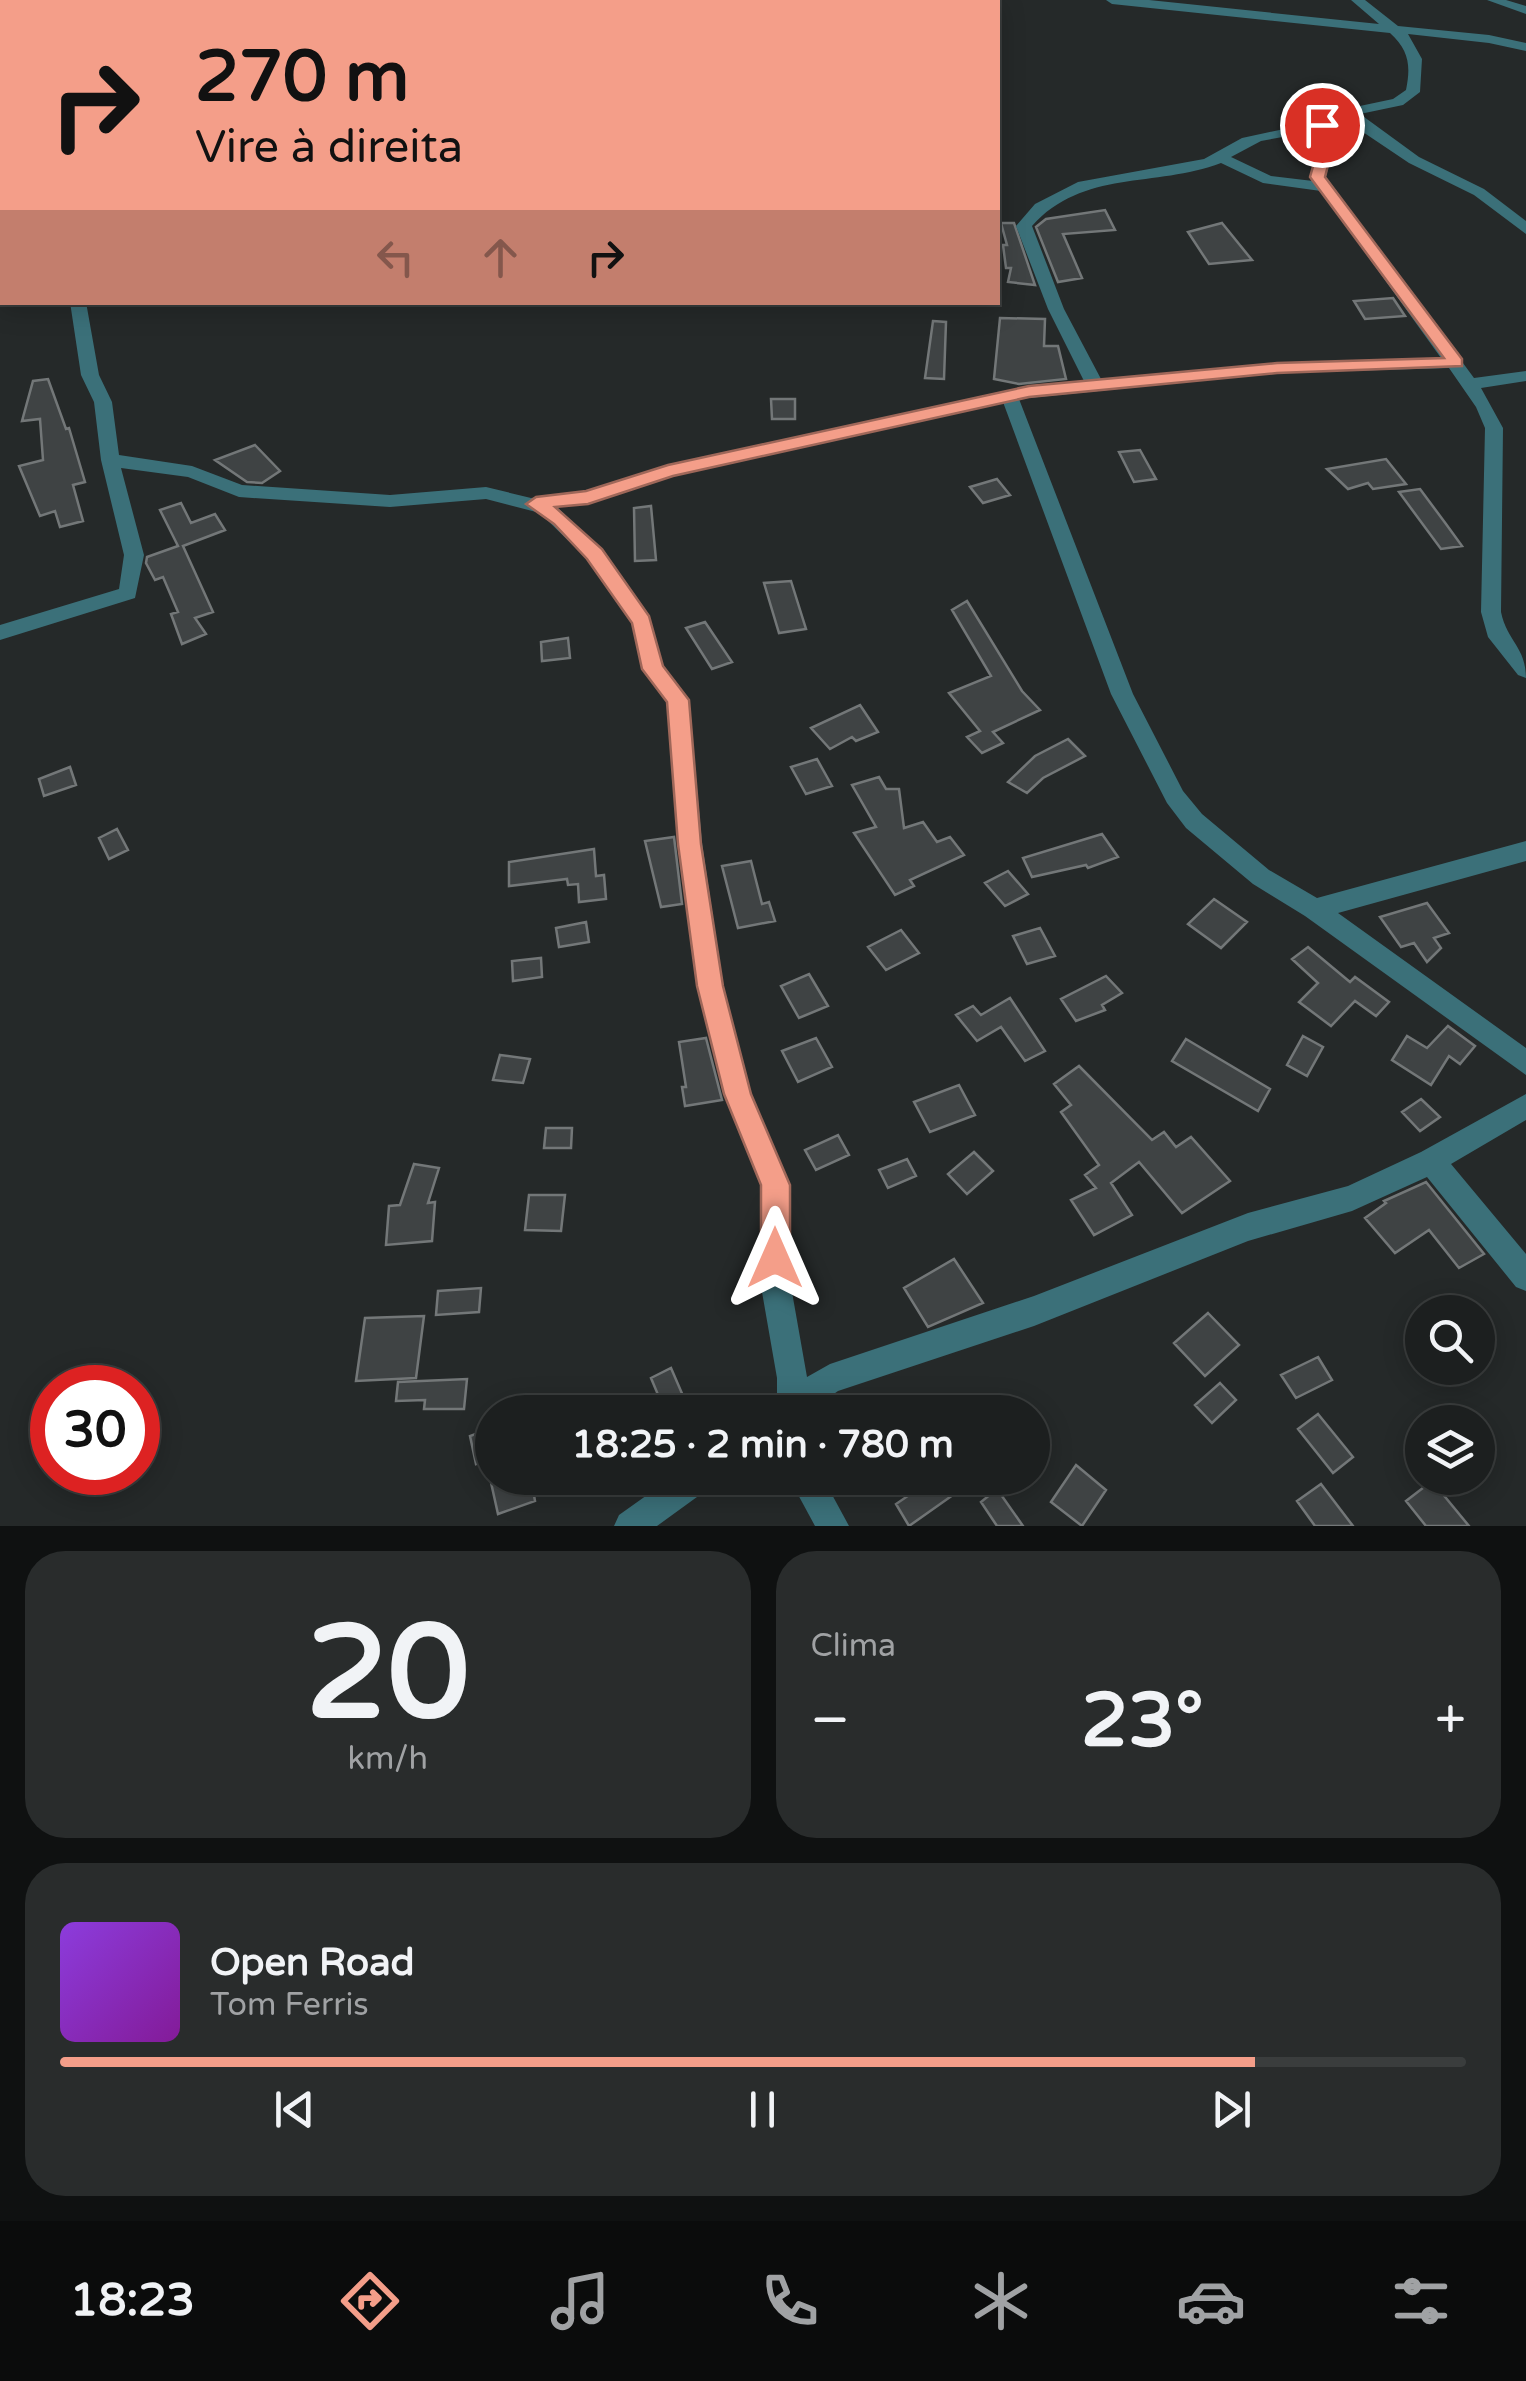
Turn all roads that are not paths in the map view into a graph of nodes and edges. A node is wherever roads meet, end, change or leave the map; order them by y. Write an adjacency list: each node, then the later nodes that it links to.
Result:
1 (1112, 0): 5 (street)
2 (1357, 0): 5 (street)
3 (1493, 0): 4 (street)
4 (1526, 10)
5 (1396, 29): 6 (street); 7 (street)
6 (1526, 47)
7 (1351, 111): 8 (street); 11 (street)
8 (1322, 125): 9 (street); 10 (street)
9 (1222, 158): 10 (street); 16 (street)
10 (1325, 187): 13 (street)
11 (1526, 229)
12 (78, 305): 18 (street)
13 (1456, 362): 15 (street); 16 (street)
14 (1526, 376): 15 (street)
15 (1470, 384): 21 (street)
16 (1095, 385): 17 (street)
17 (1010, 398): 19 (street); 23 (street)
18 (110, 460): 19 (street); 20 (street)
19 (536, 504): 28 (street)
20 (0, 633)
21 (1526, 670)
22 (1526, 851): 23 (street)
23 (1314, 910): 24 (street)
24 (1526, 1063)
25 (1526, 1106): 26 (street)
26 (1431, 1161): 27 (street); 29 (street)
27 (1526, 1277)
28 (789, 1395)
29 (806, 1395)
30 (673, 1495): 32 (street)
31 (815, 1495): 33 (street)
32 (630, 1526)
33 (833, 1526)

